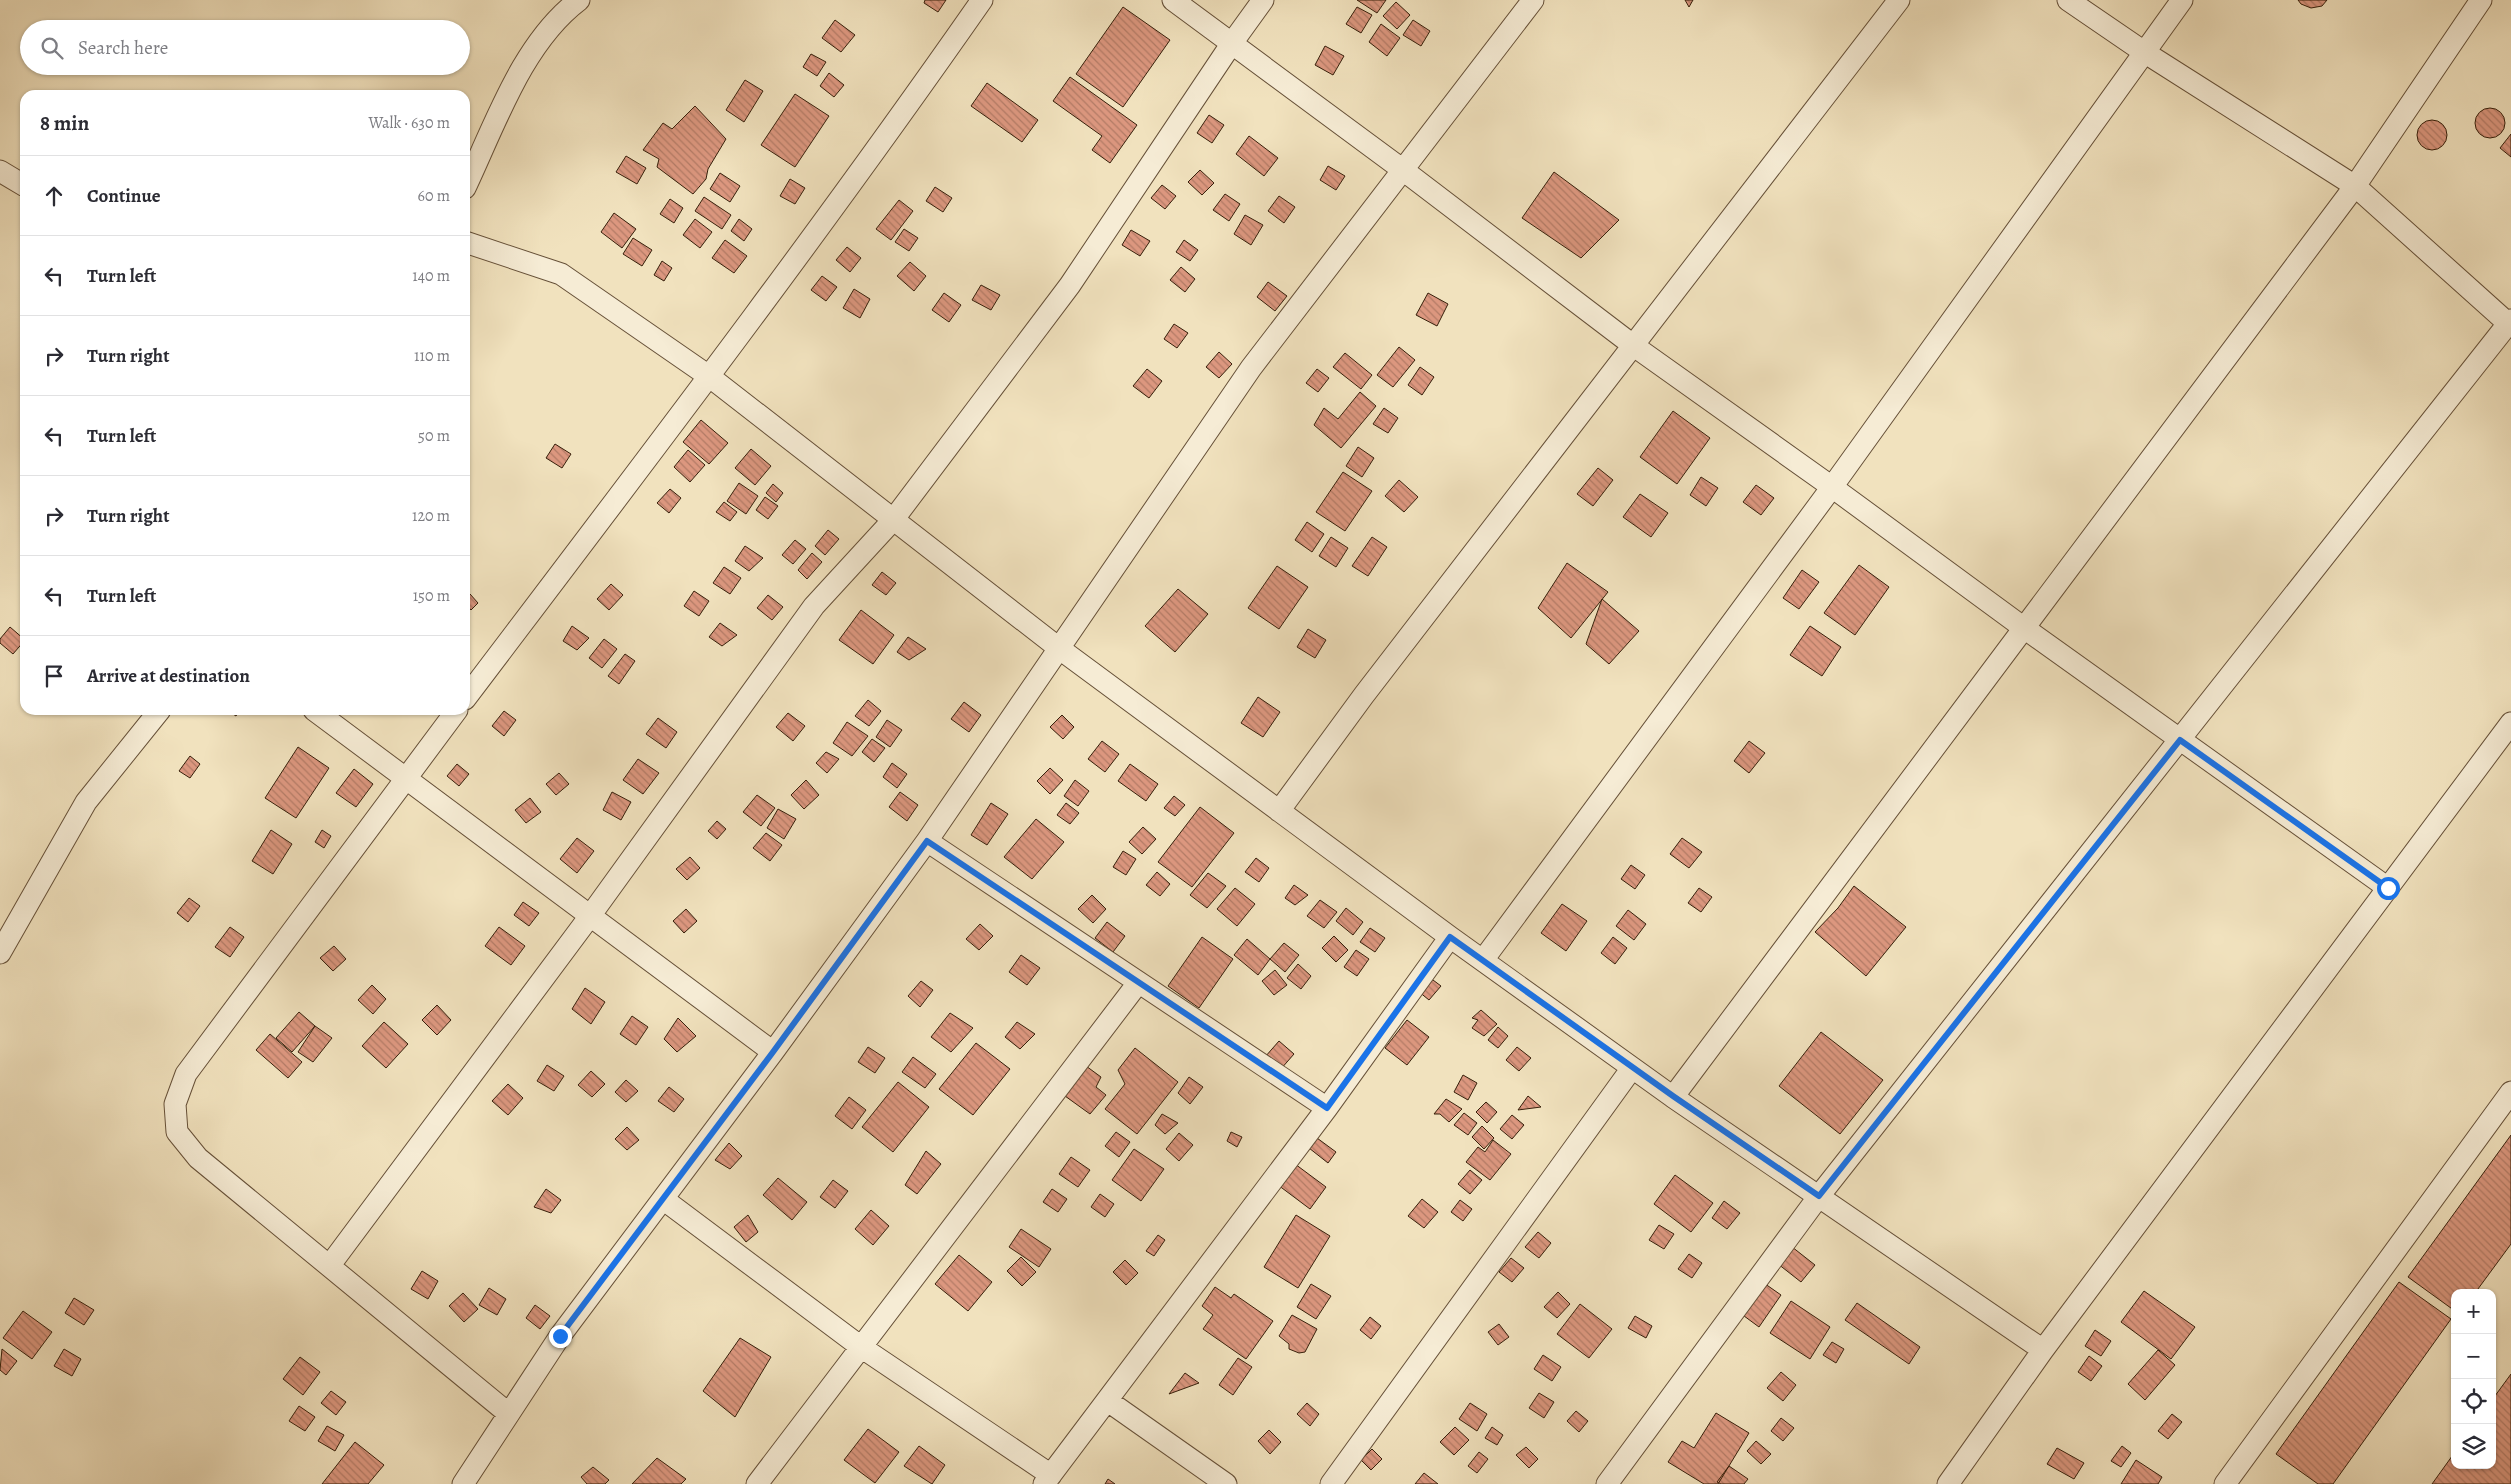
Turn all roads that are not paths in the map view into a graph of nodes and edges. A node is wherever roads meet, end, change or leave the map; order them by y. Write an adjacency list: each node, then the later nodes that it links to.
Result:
1 (579, 0): 14 (street)
2 (982, 0): 20 (street)
3 (1173, 0): 10 (street)
4 (1263, 0): 10 (street)
5 (1533, 0): 12 (street)
6 (1899, 0): 19 (street)
7 (2068, 0): 11 (street)
8 (2182, 0): 11 (street)
9 (2481, 0): 16 (street)
10 (1232, 43): 12 (street); 22 (street)
11 (2144, 52): 16 (street); 21 (street)
12 (1403, 170): 19 (street); 24 (street)
13 (0, 171): 15 (street)
14 (470, 177)
15 (20, 183)
16 (2355, 186): 18 (street); 23 (street)
17 (470, 244): 20 (street)
18 (2510, 323): 30 (street)
19 (1634, 346): 21 (street); 32 (street)
20 (710, 377): 22 (street); 25 (street)
21 (1832, 487): 23 (street); 38 (street)
22 (893, 520): 24 (street); 35 (street)
23 (2024, 628): 30 (street); 43 (street)
24 (1060, 648): 32 (street); 33 (street)
25 (470, 692)
26 (156, 715): 37 (street)
27 (321, 715): 31 (street)
28 (453, 715): 31 (street)
29 (2511, 723): 34 (street)
30 (2180, 740): 34 (street); 45 (street)
31 (406, 777): 35 (street); 47 (street)
32 (1279, 810): 36 (street)
33 (927, 841): 39 (street); 40 (street)
34 (2388, 888): 49 (street)
35 (590, 916): 40 (street); 47 (street)
36 (1450, 937): 38 (street); 44 (street)
37 (0, 953)
38 (1483, 960): 41 (street)
39 (1138, 983): 44 (street); 48 (street)
40 (773, 1052): 46 (street)
41 (1632, 1068): 43 (street); 56 (street)
42 (2511, 1092): 59 (street)
43 (1673, 1096): 45 (street)
44 (1327, 1108): 50 (street)
45 (1819, 1196): 49 (street); 57 (street)
46 (663, 1199): 48 (street); 51 (street)
47 (330, 1264): 51 (street)
48 (861, 1347): 52 (street); 54 (street)
49 (2044, 1350): 58 (street)
50 (1108, 1401): 52 (street); 55 (street)
51 (509, 1414): 53 (street)
52 (1048, 1479)
53 (463, 1484)
54 (757, 1484)
55 (1226, 1484)
56 (1331, 1484)
57 (1607, 1484)
58 (1948, 1484)
59 (2225, 1484)

